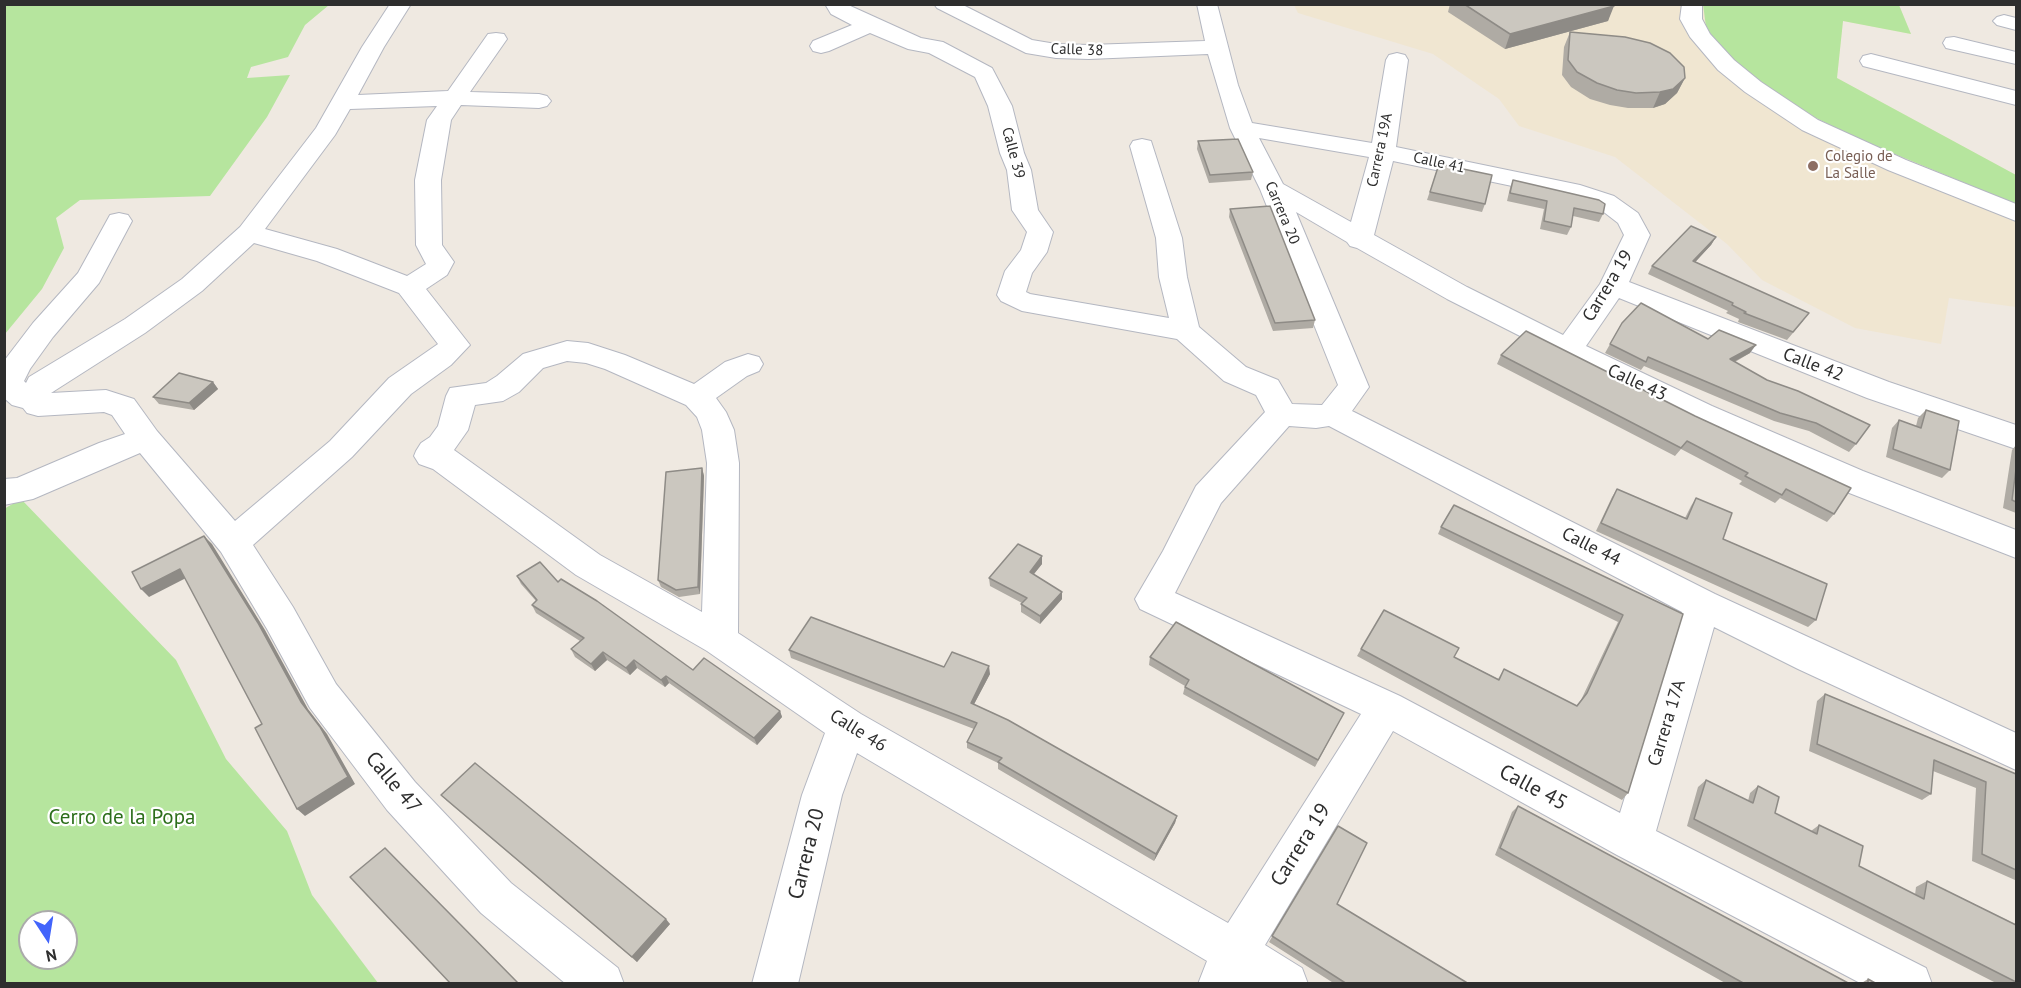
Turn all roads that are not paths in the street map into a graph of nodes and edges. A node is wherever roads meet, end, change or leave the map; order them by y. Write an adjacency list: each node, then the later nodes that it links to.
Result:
1 (402, 4): 17 (street)
2 (835, 4): 6 (street)
3 (944, 4): 10 (street, Calle 38)
4 (1207, 4): 10 (street, Carrera 20)
5 (1692, 4): 22 (street)
6 (870, 25): 9 (street); 29 (street, Calle 39)
7 (496, 39): 14 (street)
8 (1954, 43): 11 (street)
9 (821, 46)
10 (1219, 47): 18 (street, Carrera 20)
11 (2016, 58)
12 (1396, 60): 20 (street, Carrera 19A)
13 (1871, 61): 15 (street)
14 (454, 98): 16 (street); 17 (street); 28 (street)
15 (2016, 98)
16 (539, 101)
17 (343, 102): 25 (street)
18 (1242, 129): 20 (street, Calle 41); 21 (street, Carrera 20)
19 (1142, 146): 29 (street)
20 (1383, 152): 23 (street, Calle 41); 26 (street, Carrera 19A)
21 (1274, 189): 26 (street, Calle 43); 35 (street, Carrera 20)
22 (2016, 213)
23 (1629, 219): 27 (street, Carrera 19)
24 (119, 221): 33 (street)
25 (249, 233): 28 (street); 33 (street)
26 (1359, 240): 30 (street, Calle 43)
27 (1613, 286): 30 (street, Carrera 19); 36 (street, Calle 42)
28 (409, 287): 39 (street)
29 (1186, 331): 34 (street)
30 (1568, 350): 40 (street, Calle 43)
31 (748, 364): 32 (street)
32 (697, 397): 42 (street); 42 (street, Calle 46)
33 (33, 399): 37 (street, Calle 47)
34 (1282, 414): 35 (street); 43 (street, Calle 45)
35 (1332, 414): 41 (street, Calle 44)
36 (2016, 437)
37 (146, 439): 38 (street); 39 (street, Calle 47)
38 (4, 492)
39 (233, 542): 48 (street, Calle 47)
40 (2016, 544)
41 (1702, 605): 45 (street, Calle 44); 46 (street, Carrera 17A)
42 (720, 640): 44 (street, Calle 46)
43 (1386, 708): 46 (street, Calle 45); 47 (street, Carrera 19)
44 (847, 726): 47 (street, Calle 46); 49 (street, Carrera 20)
45 (2016, 752)
46 (1632, 841): 51 (street, Calle 45)
47 (1228, 968): 50 (street, Calle 46)
48 (602, 984)
49 (775, 984)
50 (1286, 984)
51 (1910, 984)

